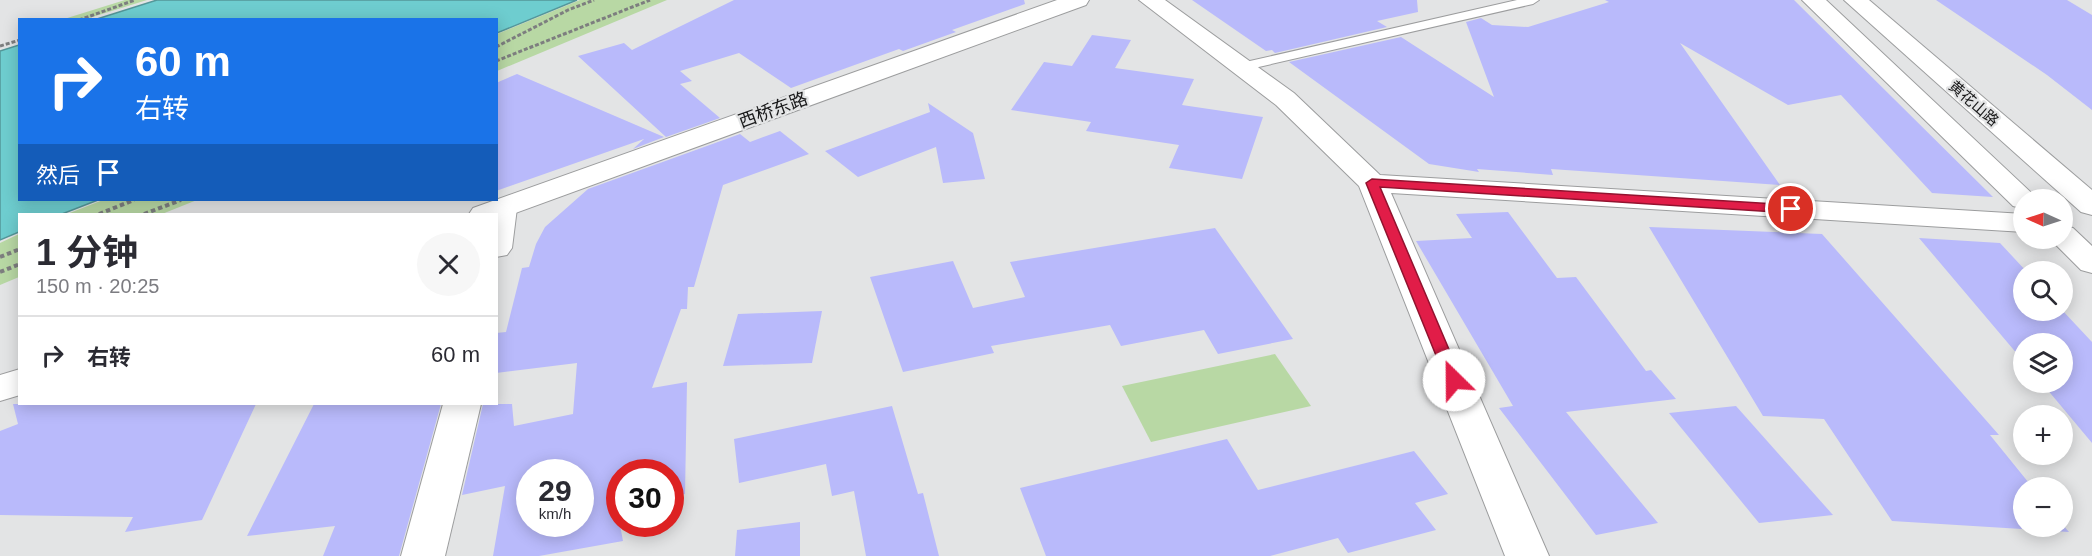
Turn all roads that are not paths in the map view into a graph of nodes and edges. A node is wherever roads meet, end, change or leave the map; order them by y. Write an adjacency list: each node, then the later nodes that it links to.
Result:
1 (1150, 0): 6 (street)
2 (1533, 0): 6 (lane)
3 (1814, 0): 8 (street, 黄花山路)
4 (1855, 0): 9 (street, 黄花山路)
5 (1070, 3): 10 (street, 西桥东路)
6 (1241, 67): 7 (street)
7 (1372, 183): 11 (street); 18 (street)
8 (2013, 190)
9 (2092, 206)
10 (493, 211)
11 (2013, 222)
12 (2073, 245): 13 (street)
13 (2092, 263)
14 (18, 382): 15 (street)
15 (0, 388)
16 (462, 405): 17 (street)
17 (423, 556)
18 (1527, 556)

